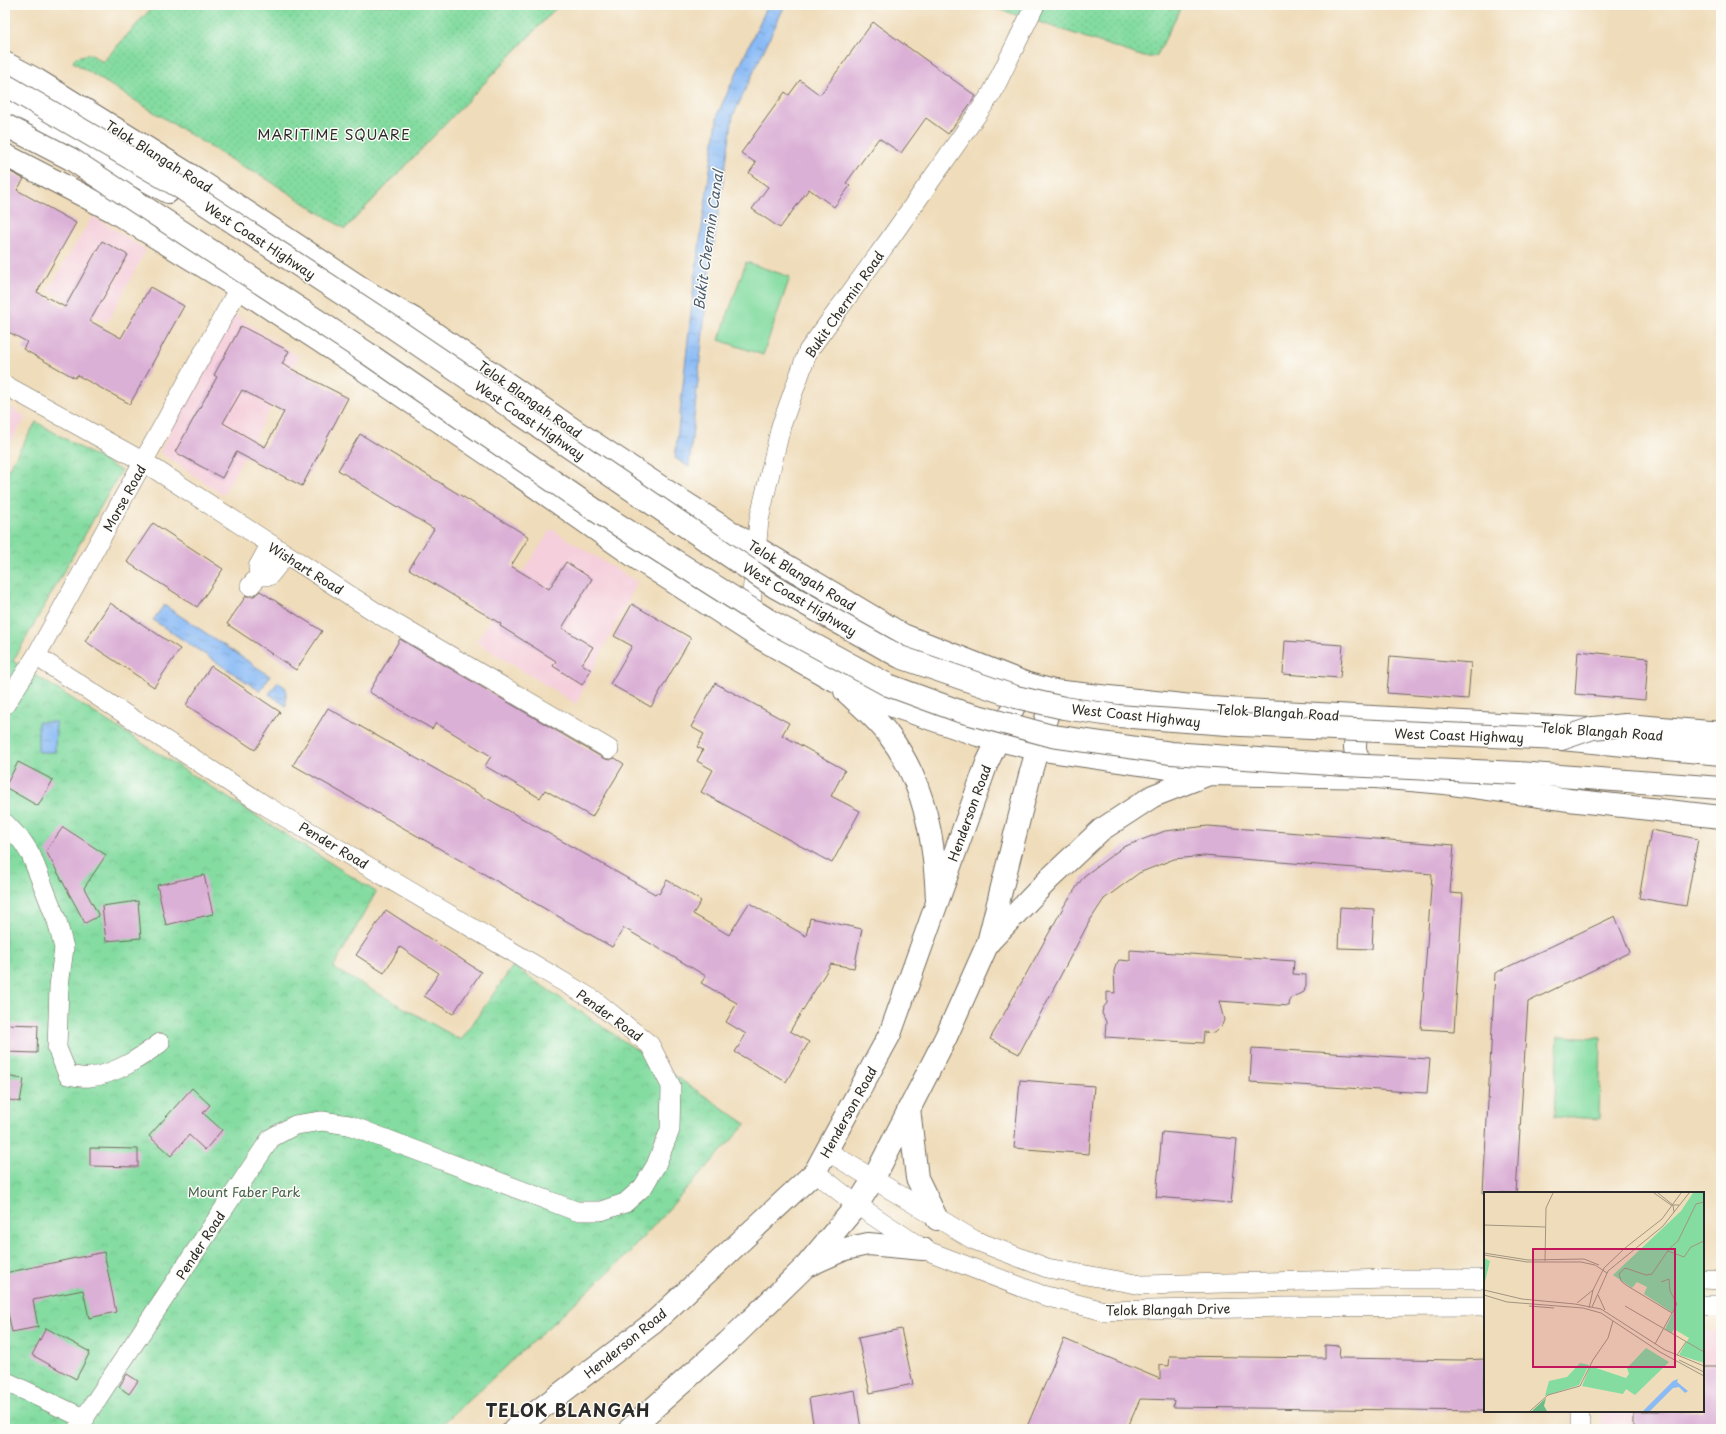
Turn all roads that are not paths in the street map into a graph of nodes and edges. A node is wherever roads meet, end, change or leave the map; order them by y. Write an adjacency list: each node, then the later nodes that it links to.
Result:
1 (1035, 5): 11 (street, Bukit Chermin Road)
2 (5, 63): 8 (main road, Telok Blangah Road)
3 (5, 86): 22 (main road, West Coast Highway, bridge)
4 (5, 104): 8 (main road)
5 (5, 125): 30 (main road, bridge)
6 (5, 155): 7 (main road)
7 (239, 288): 10 (street, Morse Road); 14 (main road)
8 (372, 295): 11 (main road, Telok Blangah Road)
9 (5, 385): 10 (street, Wishart Road)
10 (144, 462): 12 (street, Wishart Road); 15 (street, Morse Road)
11 (756, 547): 14 (street, Bukit Chermin Road); 17 (main road, Telok Blangah Road)
12 (278, 550): 13 (street); 25 (street, Wishart Road)
13 (255, 581)
14 (760, 638): 16 (main road)
15 (36, 656): 19 (street, Morse Road); 52 (street, Pender Road)
16 (830, 678): 23 (main road); 33 (main road)
17 (1025, 683): 18 (main road, Telok Blangah Road); 23 (main road, Henderson Road)
18 (1054, 690): 20 (main road, Telok Blangah Road); 26 (main road)
19 (5, 706)
20 (1366, 717): 24 (main road, Telok Blangah Road); 29 (main road)
21 (1721, 733): 22 (main road, bridge)
22 (1561, 739): 27 (main road, West Coast Highway)
23 (998, 740): 26 (main road); 33 (main road, Henderson Road)
24 (1721, 741)
25 (609, 749)
26 (1037, 749): 28 (main road); 34 (main road)
27 (1721, 754)
28 (1210, 774): 29 (main road); 34 (main road)
29 (1376, 777): 31 (main road)
30 (1721, 788)
31 (1721, 817)
32 (5, 823): 35 (street)
33 (937, 901): 37 (main road, Henderson Road)
34 (988, 943): 36 (main road)
35 (160, 1042)
36 (909, 1108): 39 (main road); 41 (main road)
37 (827, 1151): 38 (main road, Henderson Road); 39 (street, Telok Blangah Drive)
38 (815, 1172): 40 (street, Telok Blangah Drive); 53 (main road, Henderson Road)
39 (873, 1180): 40 (main road); 41 (street, Telok Blangah Drive)
40 (857, 1205): 42 (street, Telok Blangah Drive); 43 (main road)
41 (937, 1218): 44 (street, Telok Blangah Drive)
42 (923, 1249): 43 (main road); 49 (street, Telok Blangah Drive)
43 (806, 1266): 54 (main road)
44 (1484, 1279)
45 (1704, 1279): 46 (street)
46 (1721, 1280)
47 (1704, 1305): 48 (street)
48 (1721, 1305)
49 (1484, 1306)
50 (5, 1381): 52 (street)
51 (1580, 1412): 55 (street)
52 (81, 1424)
53 (514, 1429)
54 (630, 1429)
55 (1580, 1429)

